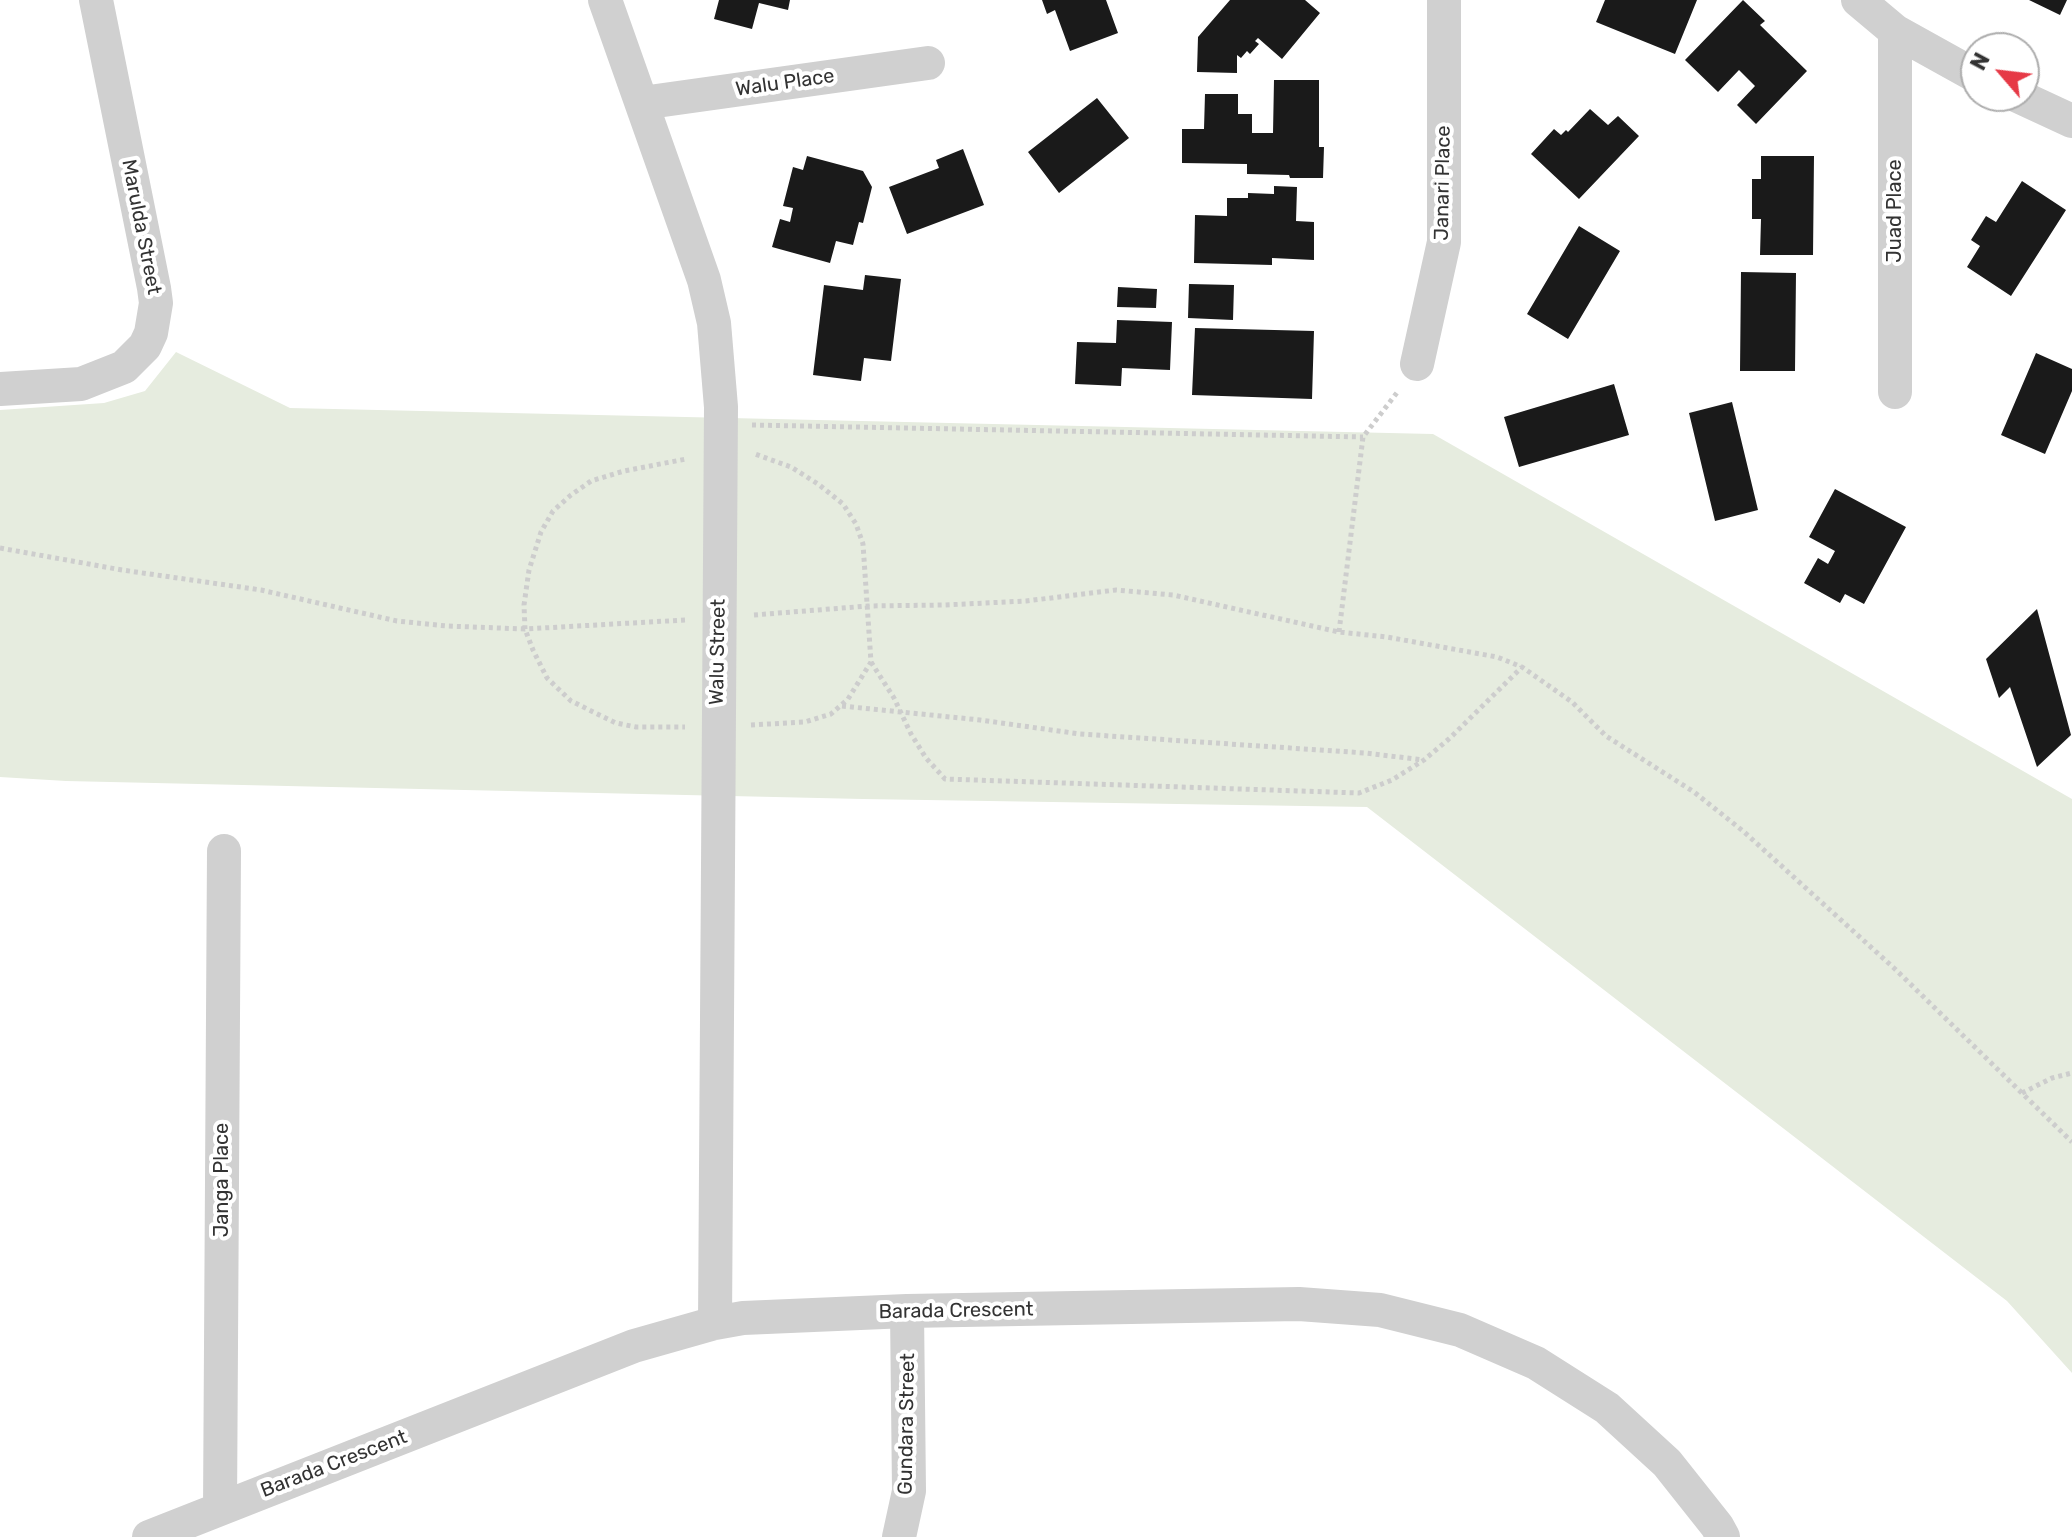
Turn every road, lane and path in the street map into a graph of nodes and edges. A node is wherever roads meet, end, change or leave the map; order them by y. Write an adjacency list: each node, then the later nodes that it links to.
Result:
1 (96, 0): 12 (street, Marulda Street)
2 (605, 0): 8 (street, Walu Street)
3 (1444, 0): 11 (street, Janari Place)
4 (1858, 0): 5 (street)
5 (1895, 31): 7 (street); 13 (street, Juad Place)
6 (928, 63): 8 (street, Walu Place)
7 (1960, 67)
8 (642, 103): 15 (street, Walu Street)
9 (2040, 106): 10 (street)
10 (2072, 121)
11 (1417, 364): 14 (path)
12 (0, 389)
13 (1895, 392)
14 (1363, 437): 15 (path); 19 (path)
15 (732, 451): 17 (path); 18 (path); 32 (street, Walu Street)
16 (0, 548): 18 (path)
17 (868, 606): 19 (path); 20 (path)
18 (525, 629): 24 (path)
19 (1339, 632): 21 (path)
20 (871, 662): 22 (path); 23 (path)
21 (1522, 667): 26 (path); 29 (path)
22 (841, 706): 23 (path); 25 (path)
23 (899, 711): 26 (path); 26 (path)
24 (691, 726)
25 (740, 726)
26 (1424, 760)
27 (224, 851): 33 (street, Janga Place)
28 (2072, 1073): 29 (path)
29 (2022, 1093): 30 (path)
30 (2072, 1142)
31 (907, 1311): 32 (street, Barada Crescent); 35 (street, Gundara Street); 36 (street, Barada Crescent)
32 (715, 1323): 33 (street, Barada Crescent)
33 (220, 1509): 34 (street, Barada Crescent)
34 (149, 1537)
35 (899, 1537)
36 (1723, 1537)

